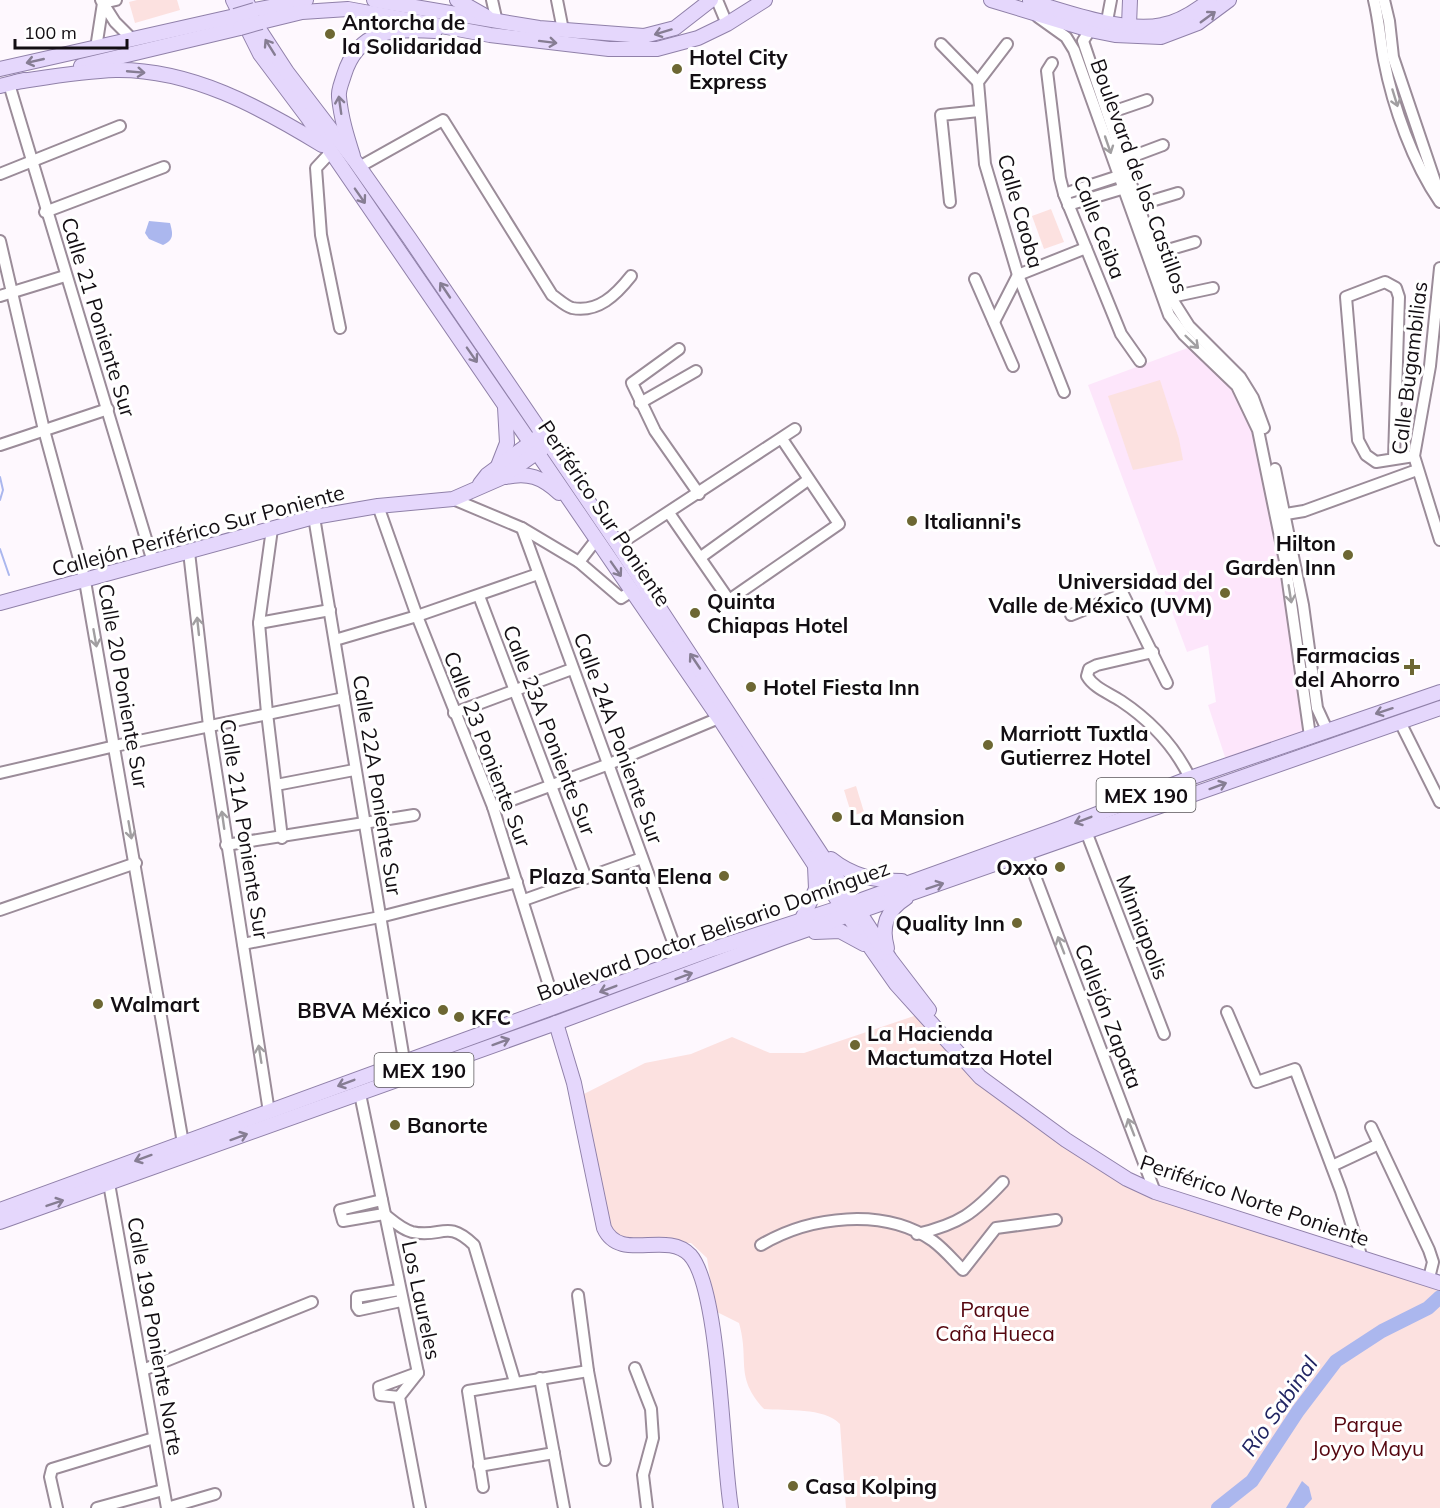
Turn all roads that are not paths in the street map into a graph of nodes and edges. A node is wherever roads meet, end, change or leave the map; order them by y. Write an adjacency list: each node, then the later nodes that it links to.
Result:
1 (116, 0): 16 (street)
2 (233, 0): 43 (main road, Periférico Sur Poniente)
3 (306, 0): 20 (main road)
4 (374, 0): 21 (main road)
5 (457, 0): 21 (main road)
6 (492, 0): 21 (street)
7 (557, 0): 26 (street)
8 (711, 0): 26 (main road, one-way to 26)
9 (717, 0): 24 (street)
10 (991, 0): 19 (main road)
11 (1130, 0): 18 (street); 25 (main road)
12 (1210, 0): 25 (main road)
13 (1230, 0): 27 (main road, one-way to 13)
14 (1374, 0): 33 (street)
15 (1384, 0): 33 (street)
16 (102, 2): 29 (street); 32 (street)
17 (760, 2): 24 (main road)
18 (1111, 3): 22 (street)
19 (1026, 5): 22 (main road); 27 (main road); 49 (street, Boulevard de los Castillos, one-way to 49)
20 (254, 11): 23 (main road, bridge); 28 (main road); 46 (main road, one-way to 20)
21 (496, 18): 26 (main road)
22 (1107, 21): 25 (main road)
23 (238, 22): 29 (main road); 37 (main road)
24 (726, 24): 28 (main road, one-way to 24)
25 (1129, 25)
26 (563, 30)
27 (1090, 30): 40 (street, Boulevard de los Castillos)
28 (490, 34): 46 (main road, one-way to 28)
29 (132, 39): 32 (main road)
30 (941, 44): 36 (street)
31 (1007, 44): 36 (street)
32 (96, 48): 35 (main road, one-way to 35)
33 (1388, 58): 53 (street); 55 (street, one-way to 55)
34 (1052, 63): 52 (street, Calle Ceiba)
35 (0, 69)
36 (978, 82): 39 (street, Calle Caoba)
37 (8, 84): 43 (main road, one-way to 43); 45 (street, Calle 21 Poniente Sur)
38 (1147, 100): 40 (street)
39 (979, 111): 54 (street); 64 (street, Calle Caoba)
40 (1109, 113): 44 (street, Boulevard de los Castillos)
41 (120, 126): 45 (street)
42 (1163, 145): 44 (street)
43 (328, 150): 74 (street); 81 (main road, Periférico Sur Poniente, one-way to 81)
44 (1123, 160): 49 (street, Boulevard de los Castillos)
45 (31, 161): 48 (street); 58 (street, Calle 21 Poniente Sur)
46 (357, 164): 66 (street); 85 (main road, Periférico Sur Poniente, one-way to 46)
47 (164, 167): 58 (street)
48 (0, 174)
49 (1123, 175): 50 (street, Boulevard de los Castillos); 52 (street)
50 (1128, 188): 56 (street); 57 (street, Boulevard de los Castillos); 68 (street, Boulevard de los Castillos)
51 (1178, 193): 57 (street)
52 (1064, 194): 56 (street, Calle Ceiba)
53 (1440, 196)
54 (950, 202)
55 (1440, 202)
56 (1068, 205): 61 (street, Calle Ceiba)
57 (1138, 205): 62 (street, Boulevard de los Castillos)
58 (45, 212): 65 (street, Calle 21 Poniente Sur)
59 (0, 241): 70 (street, Calle 20 Poniente Sur)
60 (1195, 242): 62 (street)
61 (1086, 248): 64 (street); 76 (street, Calle Ceiba)
62 (1154, 254): 68 (street, Boulevard de los Castillos)
63 (1440, 268): 89 (street, Calle Bugambilias)
64 (1018, 275): 73 (street); 79 (street, Calle Caoba)
65 (65, 276): 70 (street); 82 (street, Calle 21 Poniente Sur)
66 (631, 276)
67 (975, 279): 73 (street)
68 (1161, 284): 72 (street, Boulevard de los Castillos); 110 (street, Boulevard de los Castillos, one-way to 110)
69 (1214, 288): 72 (street)
70 (13, 292): 71 (street); 84 (street, Calle 20 Poniente Sur)
71 (0, 296)
72 (1171, 297): 99 (street, Boulevard de los Castillos)
73 (994, 322): 77 (street)
74 (340, 328)
75 (679, 349): 80 (street)
76 (1140, 361)
77 (1012, 366)
78 (696, 371): 80 (street)
79 (1064, 392)
80 (640, 403): 94 (street)
81 (505, 405): 88 (main road, Periférico Sur Poniente); 92 (main road)
82 (108, 409): 84 (street); 108 (street, Calle 21 Poniente Sur)
83 (795, 429): 86 (street)
84 (44, 430): 87 (street); 112 (street, Calle 20 Poniente Sur)
85 (546, 439): 88 (main road); 105 (main road, Periférico Sur Poniente)
86 (782, 439): 93 (street); 94 (street)
87 (0, 445)
88 (534, 447): 92 (main road); 97 (main road, Periférico Sur Poniente)
89 (1414, 456): 90 (street); 91 (street, Calle Bugambilias)
90 (1394, 458): 90 (street)
91 (1417, 470): 99 (street); 104 (street, Calle Bugambilias)
92 (500, 472): 95 (main road); 97 (main road)
93 (808, 480): 107 (street); 107 (street)
94 (699, 494): 98 (street)
95 (453, 499): 96 (main road, Callejón Periférico Sur Poniente); 101 (street, Callejón Periférico Sur Poniente)
96 (378, 506): 100 (main road, Callejón Periférico Sur Poniente); 118 (street, Calle 23 Poniente Sur)
97 (573, 506): 103 (main road, Periférico Sur Poniente)
98 (669, 513): 105 (street); 107 (street)
99 (1286, 514): 110 (street, Boulevard de los Castillos)
100 (314, 517): 102 (main road, Callejón Periférico Sur Poniente); 116 (street, Calle 22A Poniente Sur)
101 (522, 528): 109 (street, Callejón Periférico Sur Poniente); 111 (street, Calle 24A Poniente Sur)
102 (272, 529): 106 (main road, Callejón Periférico Sur Poniente); 119 (street)
103 (596, 540): 109 (street); 113 (main road, Periférico Sur Poniente, one-way to 113)
104 (1440, 540)
105 (618, 545): 127 (main road, Periférico Sur Poniente, one-way to 105)
106 (189, 552): 108 (main road, Callejón Periférico Sur Poniente); 133 (street, Calle 21A Poniente Sur, one-way to 106)
107 (701, 557)
108 (153, 562): 112 (main road, Callejón Periférico Sur Poniente)
109 (579, 562): 113 (street, Callejón Periférico Sur Poniente)
110 (1292, 572): 134 (street, Boulevard de los Castillos); 136 (street, Boulevard de los Castillos, one-way to 136)
111 (538, 574): 114 (street); 122 (street, Calle 24A Poniente Sur)
112 (85, 581): 115 (main road, Callejón Periférico Sur Poniente); 138 (street, Calle 20 Poniente Sur, one-way to 138)
113 (632, 591): 127 (main road, Periférico Sur Poniente)
114 (479, 596): 118 (street); 124 (street, Calle 23A Poniente Sur)
115 (0, 603)
116 (330, 610): 119 (street); 120 (street, Calle 22A Poniente Sur)
117 (1071, 615): 121 (street)
118 (417, 616): 120 (street); 130 (street, Calle 23 Poniente Sur)
119 (259, 623): 129 (street)
120 (335, 640): 126 (street, Calle 22A Poniente Sur)
121 (1153, 652): 123 (street); 142 (street)
122 (572, 669): 124 (street); 139 (street, Calle 24A Poniente Sur)
123 (1167, 683)
124 (513, 691): 130 (street); 144 (street, Calle 23A Poniente Sur)
125 (1440, 692): 134 (main road, Boulevard Doctor Belisario Domínguez / MEX 190, one-way to 134)
126 (344, 698): 129 (street); 140 (street, Calle 22A Poniente Sur)
127 (713, 698): 131 (main road, Periférico Sur Poniente); 137 (main road, Periférico Sur Poniente)
128 (1440, 708): 132 (main road, Boulevard Doctor Belisario Domínguez / MEX 190)
129 (267, 713): 133 (street); 143 (street)
130 (454, 713): 146 (street, Calle 23 Poniente Sur)
131 (720, 718): 135 (main road, Periférico Sur Poniente); 139 (street)
132 (1400, 722): 145 (street); 149 (main road, Boulevard Doctor Belisario Domínguez / MEX 190, one-way to 132)
133 (209, 726): 138 (street); 151 (street, Calle 21A Poniente Sur, one-way to 133)
134 (1328, 732): 136 (main road, Boulevard Doctor Belisario Domínguez / MEX 190)
135 (731, 735): 137 (main road); 152 (main road, Periférico Sur Poniente)
136 (1310, 736): 142 (main road, Boulevard Doctor Belisario Domínguez / MEX 190)
137 (745, 737): 152 (main road, Periférico Sur Poniente)
138 (115, 746): 141 (street); 155 (street, Calle 20 Poniente Sur, one-way to 155)
139 (609, 764): 144 (street); 154 (street, Calle 24A Poniente Sur)
140 (354, 770): 143 (street); 148 (street, Calle 22A Poniente Sur)
141 (0, 774)
142 (1190, 778): 158 (main road, Boulevard Doctor Belisario Domínguez / MEX 190, one-way to 158)
143 (276, 785): 150 (street)
144 (551, 786): 146 (street); 156 (street, Calle 23A Poniente Sur)
145 (1440, 802)
146 (493, 807): 157 (street, Calle 23 Poniente Sur)
147 (414, 815): 148 (street)
148 (363, 823): 150 (street); 162 (street, Calle 22A Poniente Sur)
149 (1087, 834): 153 (main road, Boulevard Doctor Belisario Domínguez / MEX 190); 172 (street, Minniapolis)
150 (282, 837): 151 (street)
151 (226, 845): 165 (street, Calle 21A Poniente Sur)
152 (817, 855): 158 (main road); 160 (main road, Periférico Sur Poniente); 163 (main road)
153 (1027, 855): 158 (main road, Boulevard Doctor Belisario Domínguez / MEX 190, one-way to 153); 182 (street, Callejón Zapata, one-way to 153)
154 (642, 858): 156 (street); 168 (street, Calle 24A Poniente Sur)
155 (136, 863): 161 (street); 177 (street, Calle 20 Poniente Sur)
156 (586, 878): 159 (street)
157 (517, 882): 159 (street, Calle 23 Poniente Sur); 162 (street)
158 (914, 886): 160 (main road, Boulevard Doctor Belisario Domínguez / MEX 190); 167 (main road)
159 (524, 900): 169 (street, Calle 23 Poniente Sur)
160 (851, 909): 163 (main road, Boulevard Doctor Belisario Domínguez / MEX 190); 164 (main road, Boulevard Doctor Belisario Domínguez / MEX 190); 166 (main road, Periférico Norte Poniente); 167 (main road, Periférico Norte Poniente)
161 (0, 910)
162 (380, 917): 165 (street); 173 (street, Calle 22A Poniente Sur)
163 (802, 919): 168 (main road, Boulevard Doctor Belisario Domínguez / MEX 190)
164 (795, 934): 166 (main road); 171 (main road, Boulevard Doctor Belisario Domínguez / MEX 190, one-way to 164)
165 (243, 944): 175 (street, Calle 21A Poniente Sur, one-way to 165)
166 (874, 954): 182 (main road, Periférico Norte Poniente)
167 (890, 959): 182 (main road, Periférico Norte Poniente)
168 (680, 961): 169 (main road, Boulevard Doctor Belisario Domínguez / MEX 190, one-way to 169)
169 (556, 1008): 173 (main road, Boulevard Doctor Belisario Domínguez / MEX 190)
170 (1227, 1012): 179 (street)
171 (556, 1023): 174 (main road, Boulevard Doctor Belisario Domínguez / MEX 190, one-way to 171); 214 (main road)
172 (1164, 1034)
173 (404, 1060): 175 (main road, Boulevard Doctor Belisario Domínguez / MEX 190, one-way to 175)
174 (360, 1094): 180 (main road, Boulevard Doctor Belisario Domínguez / MEX 190, one-way to 174); 183 (street, Los Laureles)
175 (269, 1112): 177 (main road, Boulevard Doctor Belisario Domínguez / MEX 190)
176 (1371, 1127): 178 (street)
177 (183, 1143): 180 (main road, Boulevard Doctor Belisario Domínguez / MEX 190, one-way to 180)
178 (1379, 1144): 179 (street); 191 (street)
179 (1332, 1166): 190 (street)
180 (108, 1177): 184 (main road, Boulevard Doctor Belisario Domínguez / MEX 190); 187 (main road, Boulevard Doctor Belisario Domínguez / MEX 190, one-way to 180); 195 (street, Calle 19a Poniente Norte)
181 (1003, 1182): 188 (street)
182 (1153, 1187): 190 (main road, Periférico Norte Poniente); 191 (main road, Periférico Norte Poniente)
183 (382, 1200): 185 (street, Los Laureles); 185 (street)
184 (0, 1210)
185 (384, 1214): 197 (street, Los Laureles); 199 (street)
186 (1056, 1220): 188 (street)
187 (0, 1222)
188 (917, 1234): 189 (street)
189 (761, 1245)
190 (1360, 1252): 191 (main road, Periférico Norte Poniente)
191 (1437, 1278)
192 (578, 1295): 196 (street)
193 (312, 1302): 195 (street)
194 (635, 1368): 213 (street)
195 (142, 1370): 201 (street, Calle 19a Poniente Norte)
196 (588, 1371): 198 (street); 203 (street)
197 (418, 1373): 200 (street, Los Laureles); 200 (street)
198 (540, 1378): 199 (street); 202 (street)
199 (515, 1382): 204 (street)
200 (399, 1397): 211 (street)
201 (154, 1438): 206 (street, Calle 19a Poniente Norte); 208 (street)
202 (554, 1453): 204 (street); 212 (street)
203 (605, 1460)
204 (479, 1466): 205 (street)
205 (483, 1487)
206 (163, 1490): 209 (street); 210 (street, Calle 19a Poniente Norte)
207 (215, 1494): 210 (street)
208 (57, 1508)
209 (97, 1508)
210 (167, 1508)
211 (420, 1508)
212 (564, 1508)
213 (647, 1508)
214 (731, 1508)

